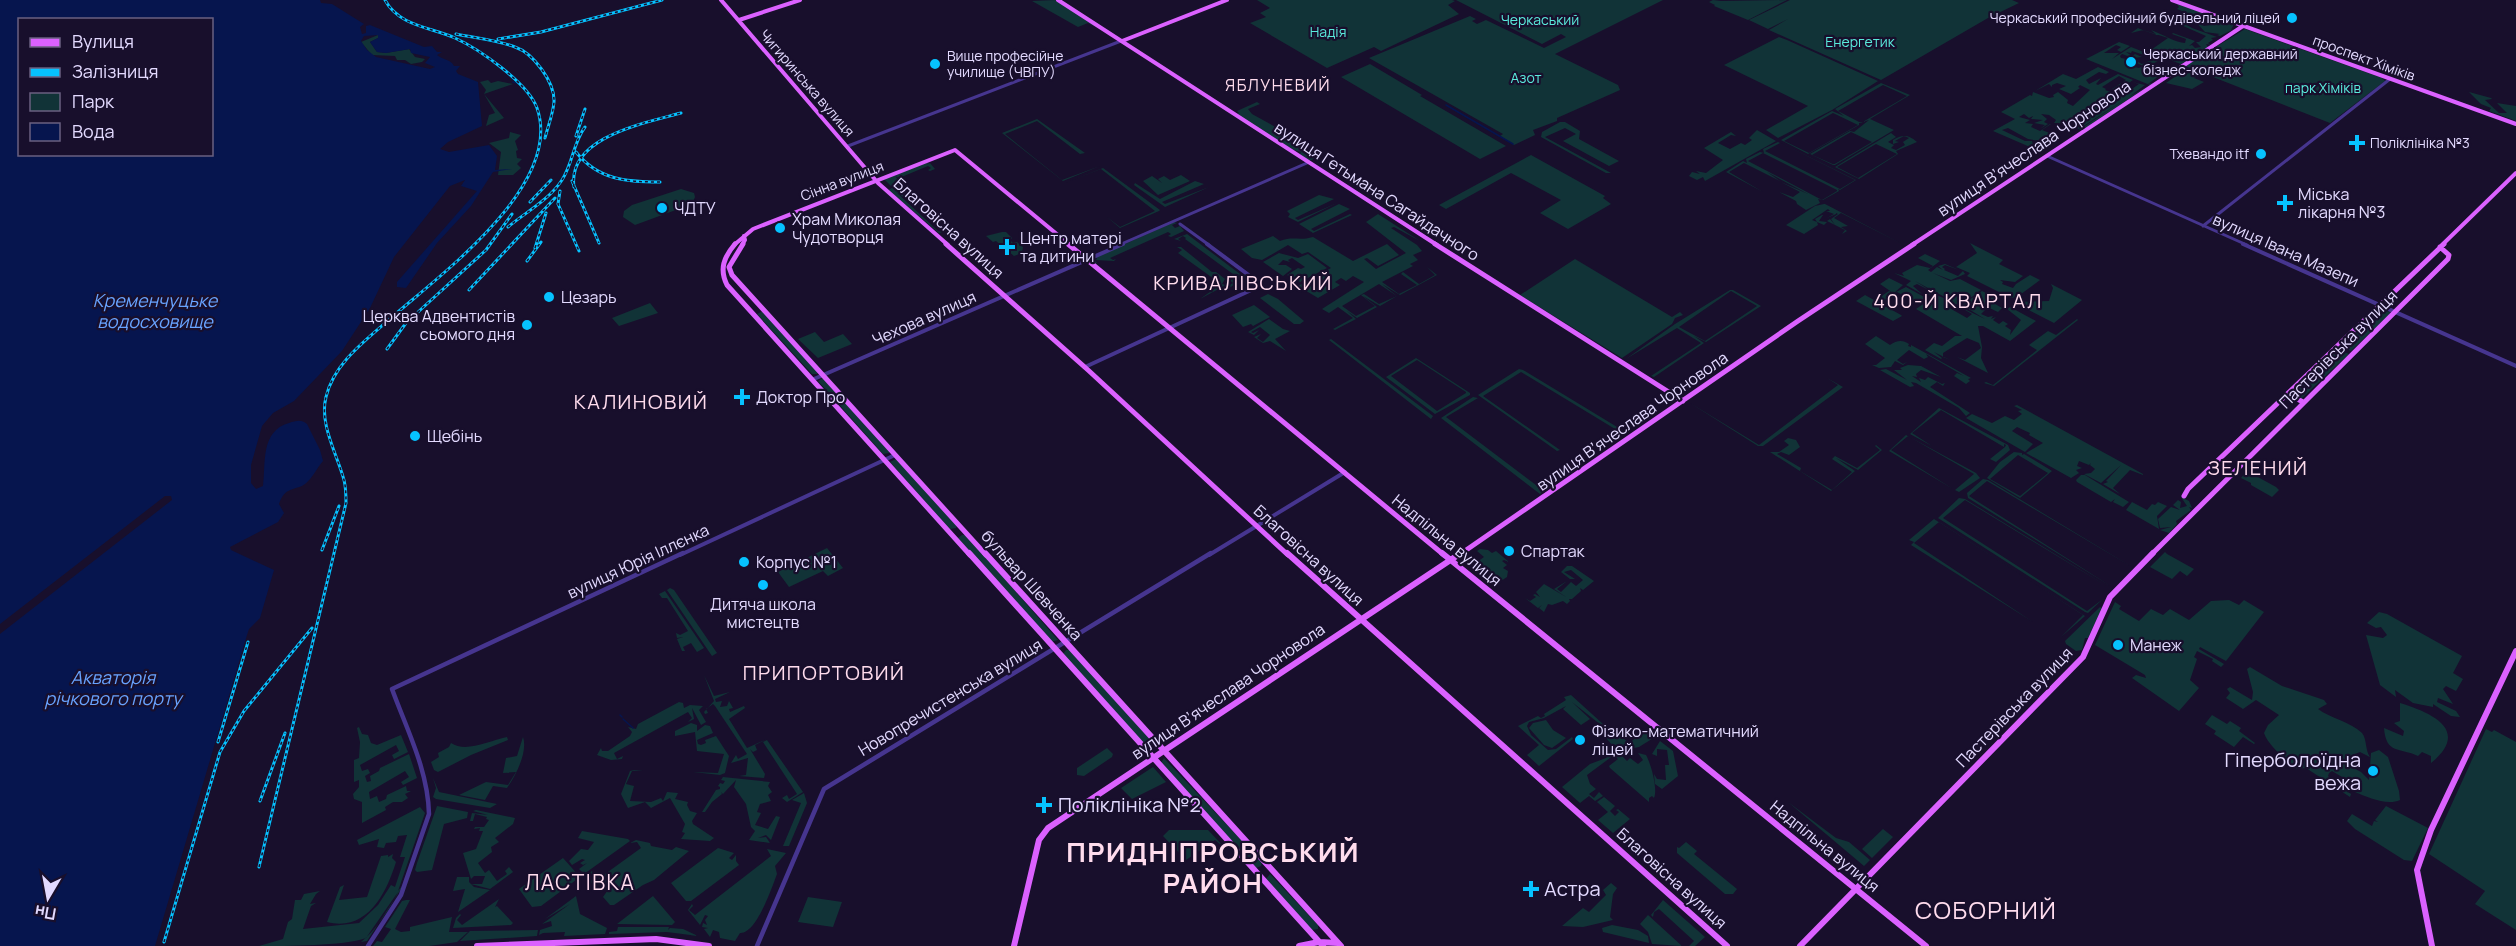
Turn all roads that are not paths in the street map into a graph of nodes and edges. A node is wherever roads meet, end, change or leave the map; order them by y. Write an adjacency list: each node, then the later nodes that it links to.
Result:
1 (721, 0): 6 (main road, Чигиринська вулиця)
2 (800, 0): 6 (main road)
3 (1058, 0): 8 (main road, вулиця Гетьмана Сагайдачного)
4 (1227, 0): 8 (main road)
5 (2172, 0): 7 (main road, проспект Хіміків)
6 (739, 20): 11 (main road, Чигиринська вулиця)
7 (2242, 26): 9 (main road, проспект Хіміків); 13 (main road, вулиця Вʼячеслава Чорновола)
8 (1122, 40): 11 (street); 14 (main road, вулиця Гетьмана Сагайдачного)
9 (2390, 79): 10 (main road, проспект Хіміків); 18 (street)
10 (2516, 124)
11 (848, 146): 16 (main road, Чигиринська вулиця)
12 (955, 150): 16 (main road, Сінна вулиця); 21 (main road, Надпільна вулиця)
13 (2047, 156): 18 (street, вулиця Івана Мазепи); 35 (main road, вулиця Вʼячеслава Чорновола)
14 (1307, 163): 21 (street, Чехова вулиця); 35 (main road, вулиця Гетьмана Сагайдачного)
15 (2516, 173): 20 (main road, Пастерівська вулиця)
16 (876, 181): 19 (main road, Сінна вулиця); 24 (main road, Благовісна вулиця)
17 (1180, 224): 27 (street)
18 (2203, 226): 25 (street, вулиця Івана Мазепи)
19 (742, 236): 22 (main road); 23 (main road)
20 (2440, 247): 25 (main road, Пастерівська вулиця); 26 (main road, Пастерівська вулиця)
21 (1086, 259): 24 (street, Чехова вулиця); 27 (main road, Надпільна вулиця)
22 (729, 272): 23 (main road); 32 (main road, бульвар Шевченка)
23 (721, 274): 33 (main road, бульвар Шевченка)
24 (1004, 296): 31 (main road, Благовісна вулиця); 32 (street, Чехова вулиця)
25 (2380, 306): 26 (street, вулиця Івана Мазепи); 28 (main road, Пастерівська вулиця)
26 (2395, 312): 29 (main road, Пастерівська вулиця); 30 (street, вулиця Івана Мазепи)
27 (1169, 328): 31 (street); 39 (main road, Надпільна вулиця)
28 (2338, 347): 29 (main road); 34 (main road, Пастерівська вулиця)
29 (2352, 353): 36 (main road, Пастерівська вулиця)
30 (2516, 366)
31 (1085, 367): 41 (main road, Благовісна вулиця)
32 (823, 375): 33 (street, Чехова вулиця); 37 (main road, бульвар Шевченка)
33 (814, 379): 38 (main road, бульвар Шевченка)
34 (2288, 394): 36 (main road); 40 (main road, Пастерівська вулиця)
35 (1683, 401): 42 (main road, вулиця Вʼячеслава Чорновола)
36 (2303, 402): 50 (main road, Пастерівська вулиця)
37 (895, 455): 38 (street, вулиця Юрія Іллєнка); 44 (main road, бульвар Шевченка)
38 (885, 459): 45 (main road, бульвар Шевченка); 53 (street, вулиця Юрія Іллєнка)
39 (1345, 472): 41 (street, Новопречистенська вулиця); 42 (main road, Надпільна вулиця)
40 (2184, 496)
41 (1256, 526): 43 (main road, Благовісна вулиця); 44 (street, Новопречистенська вулиця)
42 (1450, 560): 43 (main road, вулиця Вʼячеслава Чорновола); 50 (main road, Надпільна вулиця)
43 (1361, 619): 47 (main road, вулиця Вʼячеслава Чорновола); 59 (main road, Благовісна вулиця)
44 (1065, 642): 45 (street, Новопречистенська вулиця); 47 (main road, бульвар Шевченка)
45 (1054, 648): 48 (main road, бульвар Шевченка); 56 (street, Новопречистенська вулиця)
46 (2516, 651): 62 (main road)
47 (1164, 750): 48 (main road, вулиця Вʼячеслава Чорновола); 52 (main road, бульвар Шевченка)
48 (1153, 758): 49 (main road, вулиця Вʼячеслава Чорновола); 51 (main road, бульвар Шевченка)
49 (1039, 840): 57 (main road)
50 (1856, 888): 60 (main road, Пастерівська вулиця); 61 (main road, Надпільна вулиця)
51 (1321, 944): 52 (main road); 58 (main road)
52 (1339, 944)
53 (368, 946)
54 (477, 946): 55 (main road)
55 (709, 946)
56 (757, 946)
57 (1014, 946)
58 (1299, 946)
59 (1727, 946)
60 (1800, 946)
61 (1926, 946)
62 (2432, 946)

